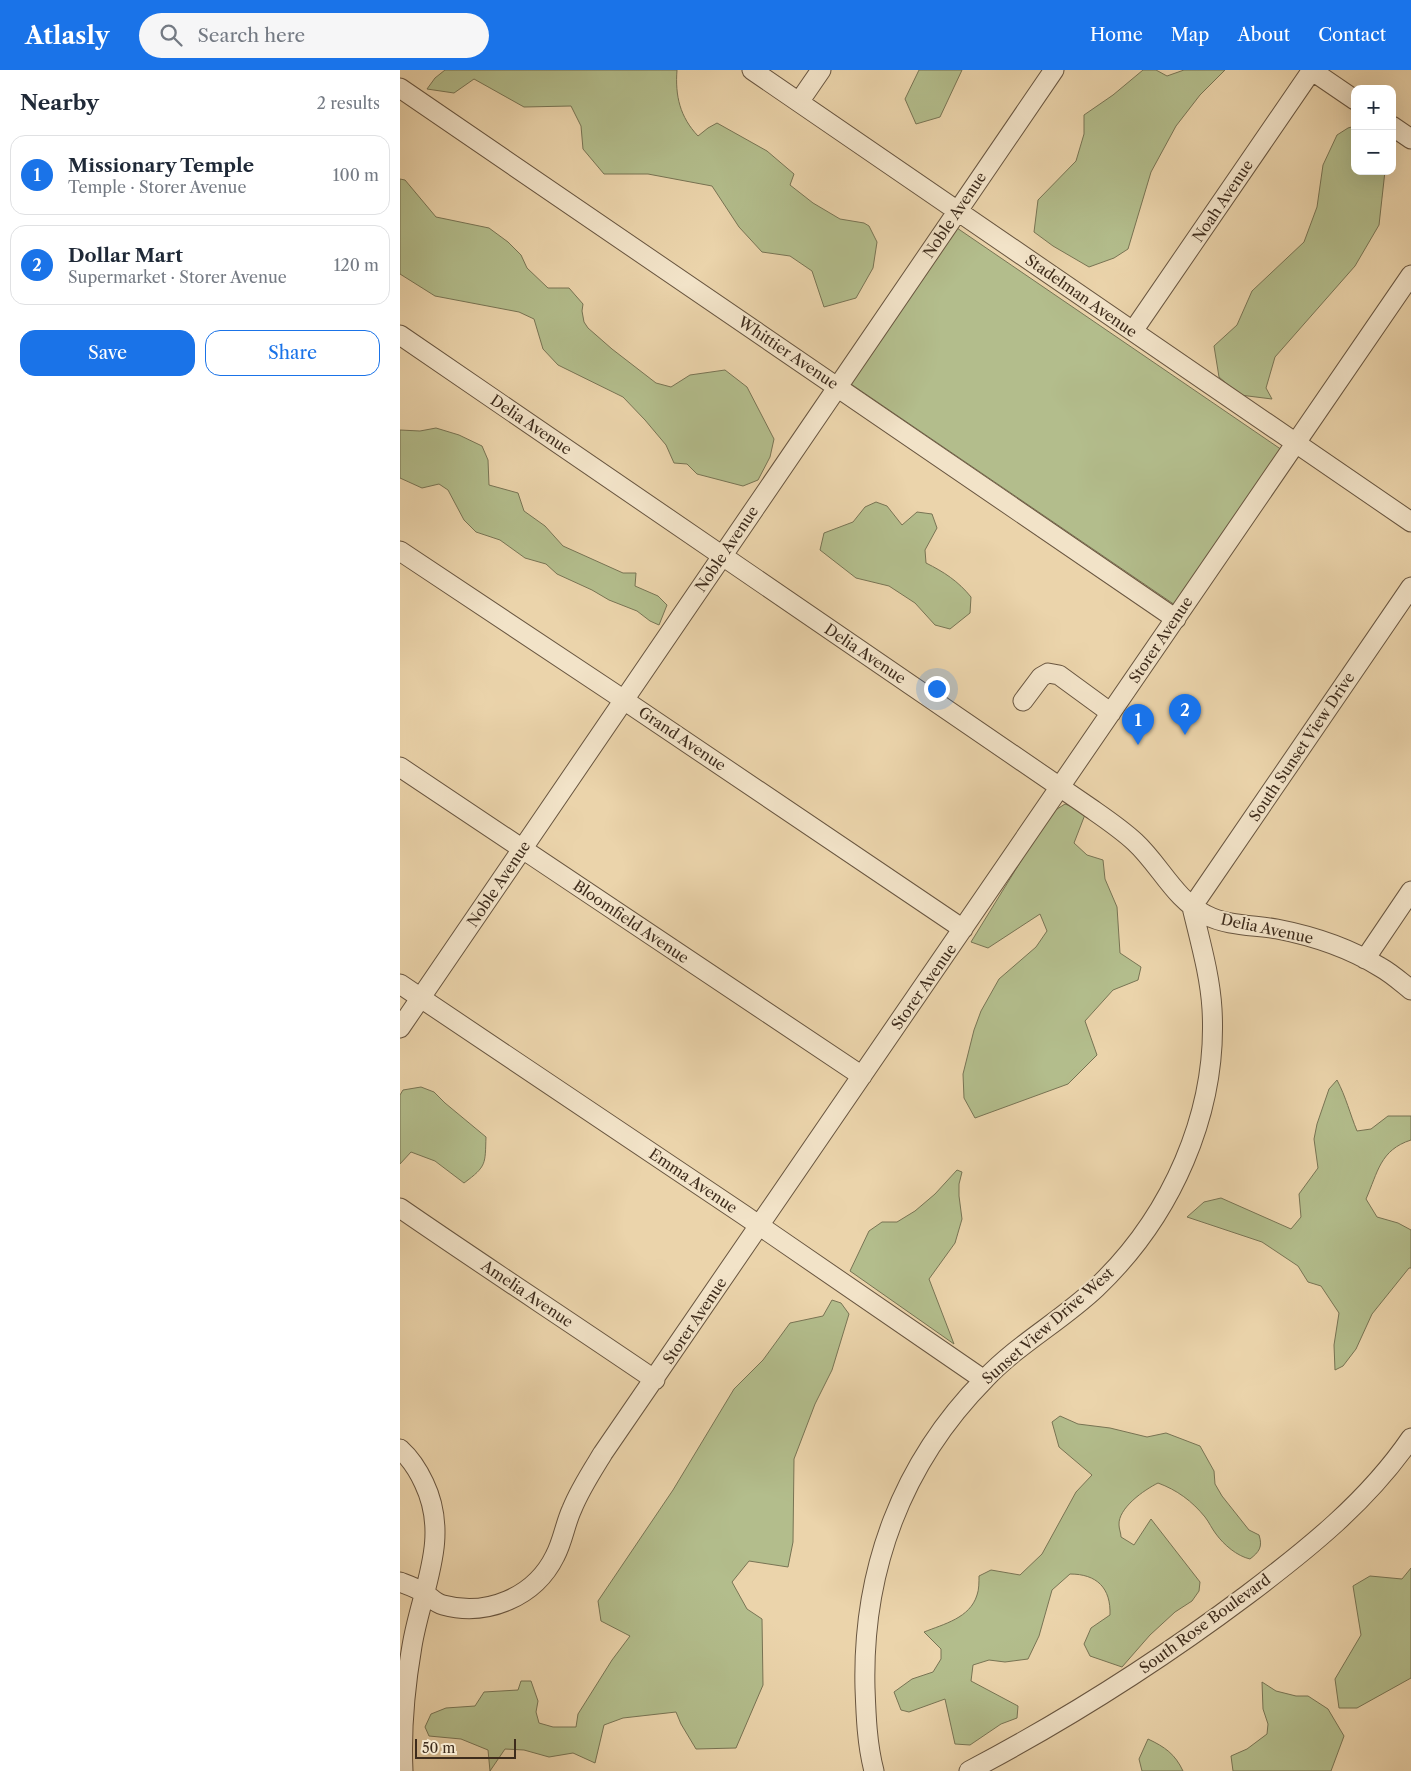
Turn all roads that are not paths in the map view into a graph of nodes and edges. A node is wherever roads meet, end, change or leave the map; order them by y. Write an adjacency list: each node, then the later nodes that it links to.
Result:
1 (752, 70): 7 (street, Stadelman Avenue)
2 (821, 70): 7 (street)
3 (1054, 70): 10 (street, Noble Avenue)
4 (1312, 70): 6 (street); 12 (street, Noah Avenue)
5 (400, 88): 14 (street, Whittier Avenue)
6 (1351, 97)
7 (799, 102): 10 (street, Stadelman Avenue)
8 (1396, 129): 9 (street)
9 (1411, 138)
10 (958, 211): 12 (street, Stadelman Avenue); 14 (street, Noble Avenue)
11 (1411, 275): 15 (street, Storer Avenue)
12 (1133, 331): 15 (street, Stadelman Avenue)
13 (400, 335): 18 (street, Delia Avenue)
14 (838, 387): 18 (street, Noble Avenue); 20 (street, Whittier Avenue)
15 (1296, 443): 16 (street, Stadelman Avenue); 20 (street, Storer Avenue)
16 (1411, 522)
17 (400, 551): 21 (street, Grand Avenue)
18 (722, 556): 21 (street, Noble Avenue); 25 (street, Delia Avenue)
19 (1411, 587): 28 (street, South Sunset View Drive)
20 (1176, 619): 23 (street, Storer Avenue)
21 (624, 700): 26 (street, Noble Avenue); 29 (street, Grand Avenue)
22 (1023, 701): 23 (street)
23 (1111, 713): 25 (street, Storer Avenue)
24 (400, 766): 26 (street, Bloomfield Avenue)
25 (1060, 787): 28 (street, Delia Avenue); 29 (street, Storer Avenue)
26 (523, 849): 33 (street, Noble Avenue); 35 (street, Bloomfield Avenue)
27 (1411, 891): 30 (street)
28 (1192, 907): 30 (street, Delia Avenue); 39 (street, Sunset View Drive West)
29 (963, 929): 35 (street, Storer Avenue)
30 (1365, 959): 32 (street, Delia Avenue)
31 (400, 984): 33 (street, Emma Avenue)
32 (1411, 990)
33 (421, 998): 34 (street, Noble Avenue); 37 (street, Emma Avenue)
34 (400, 1028)
35 (862, 1076): 37 (street, Storer Avenue)
36 (400, 1208): 38 (street, Amelia Avenue)
37 (759, 1226): 38 (street, Storer Avenue); 39 (street, Emma Avenue)
38 (655, 1380): 43 (street, Storer Avenue)
39 (984, 1380): 45 (street, Sunset View Drive West)
40 (1411, 1438): 46 (street, South Rose Boulevard)
41 (400, 1449): 43 (street)
42 (400, 1582): 43 (street, Storer Avenue)
43 (424, 1593): 44 (street)
44 (403, 1771)
45 (874, 1771)
46 (969, 1771)

